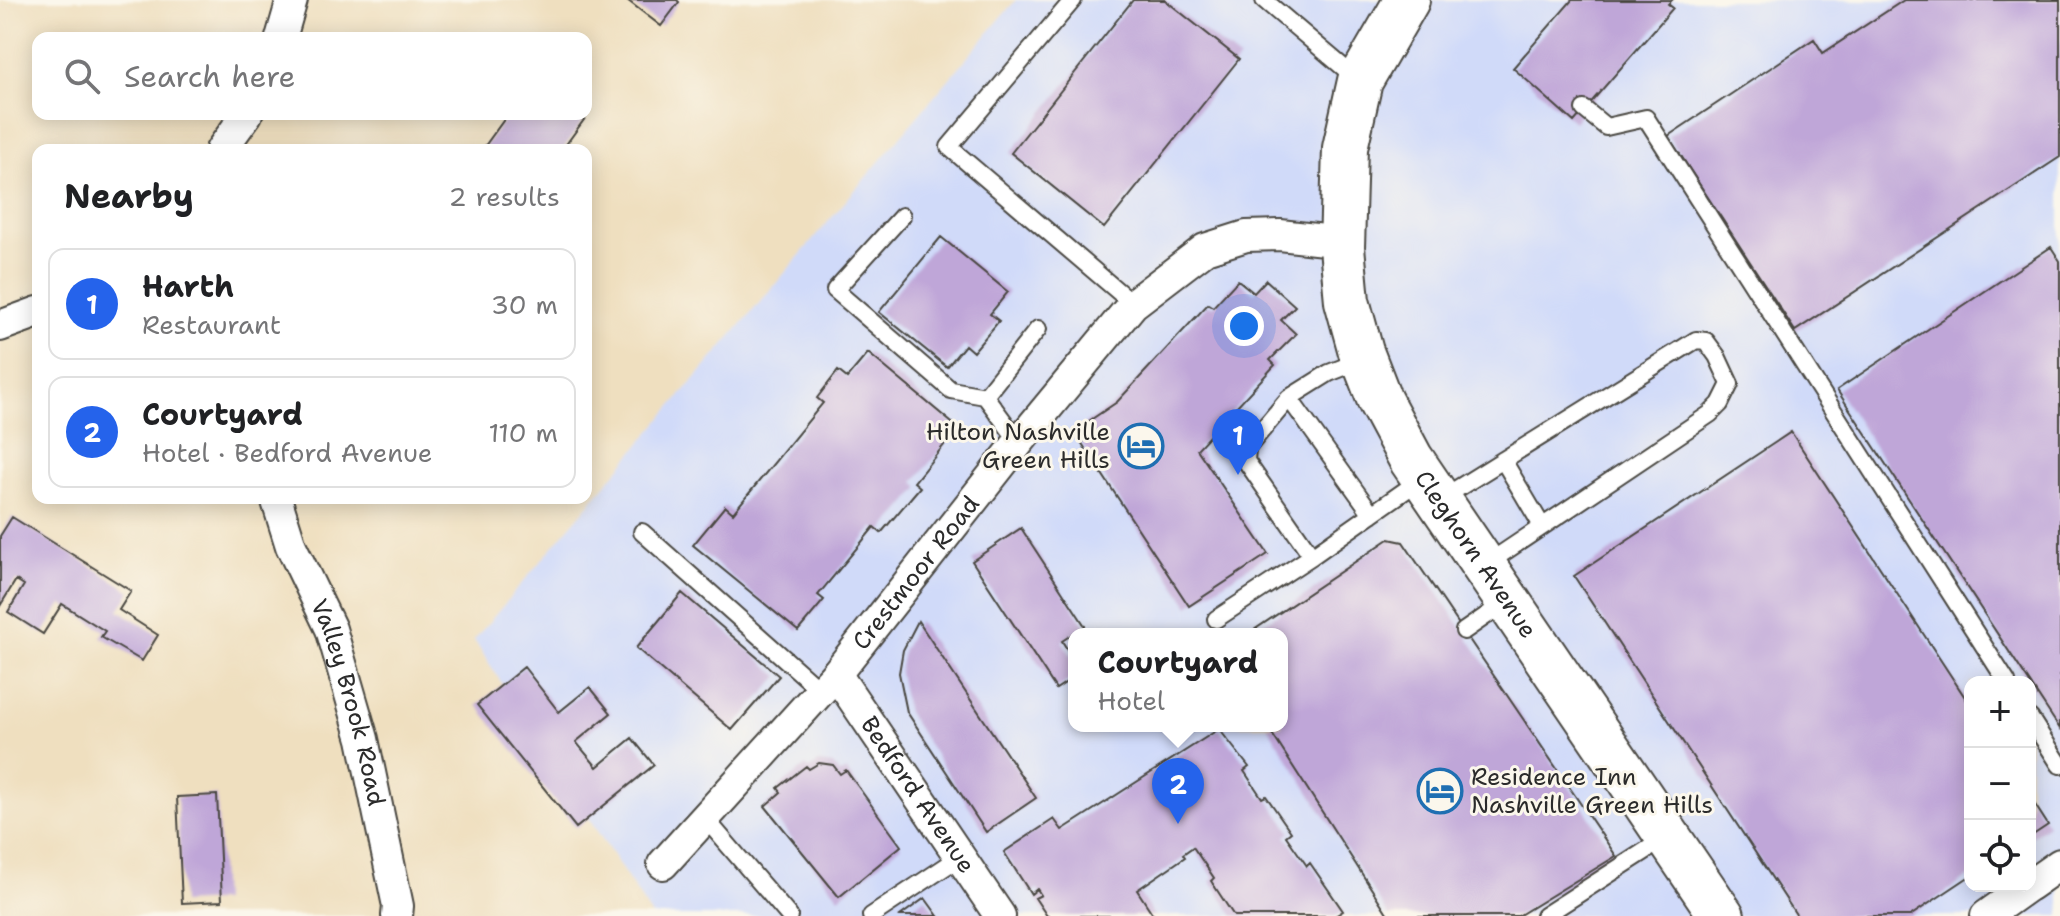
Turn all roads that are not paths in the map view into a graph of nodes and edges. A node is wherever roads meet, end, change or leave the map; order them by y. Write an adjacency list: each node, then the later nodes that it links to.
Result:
1 (292, 0): 5 (street)
2 (1073, 0): 14 (lane)
3 (1264, 0): 6 (lane)
4 (1407, 0): 6 (street)
5 (283, 32)
6 (1360, 81): 13 (street, Cleghorn Avenue)
7 (1584, 109): 33 (lane)
8 (244, 120): 10 (street)
9 (248, 120): 11 (street)
10 (226, 144)
11 (248, 144)
12 (902, 216): 19 (lane)
13 (1342, 242): 14 (street, Crestmoor Road); 18 (street, Cleghorn Avenue)
14 (1133, 304): 21 (street, Crestmoor Road)
15 (32, 314): 16 (street)
16 (0, 326)
17 (1038, 329): 19 (lane)
18 (1363, 359): 20 (lane); 23 (street, Cleghorn Avenue)
19 (985, 396): 21 (lane)
20 (1289, 398): 25 (lane); 28 (lane)
21 (1019, 442): 34 (street, Crestmoor Road)
22 (1503, 460): 23 (lane); 26 (lane); 26 (lane)
23 (1431, 489): 25 (lane); 29 (street, Cleghorn Avenue)
24 (278, 504): 46 (street, Valley Brook Road)
25 (1372, 514): 28 (lane)
26 (1542, 526): 29 (lane)
27 (642, 532): 34 (lane)
28 (1312, 556): 31 (lane)
29 (1483, 566): 30 (street, Cleghorn Avenue)
30 (1508, 601): 32 (lane); 38 (street, Cleghorn Avenue)
31 (1216, 619)
32 (1464, 631)
33 (2003, 676)
34 (828, 682): 37 (street, Crestmoor Road); 39 (street, Bedford Avenue)
35 (2036, 727): 36 (lane)
36 (2060, 765)
37 (705, 818): 40 (street, Crestmoor Road); 47 (lane)
38 (1668, 836): 44 (street, Cleghorn Avenue); 50 (lane)
39 (960, 857): 48 (lane); 49 (street, Bedford Avenue)
40 (663, 864)
41 (2060, 864): 42 (street)
42 (2036, 880)
43 (2022, 892): 45 (street)
44 (1713, 910)
45 (2002, 912)
46 (397, 916)
47 (789, 916)
48 (871, 916)
49 (1000, 916)
50 (1544, 916)

